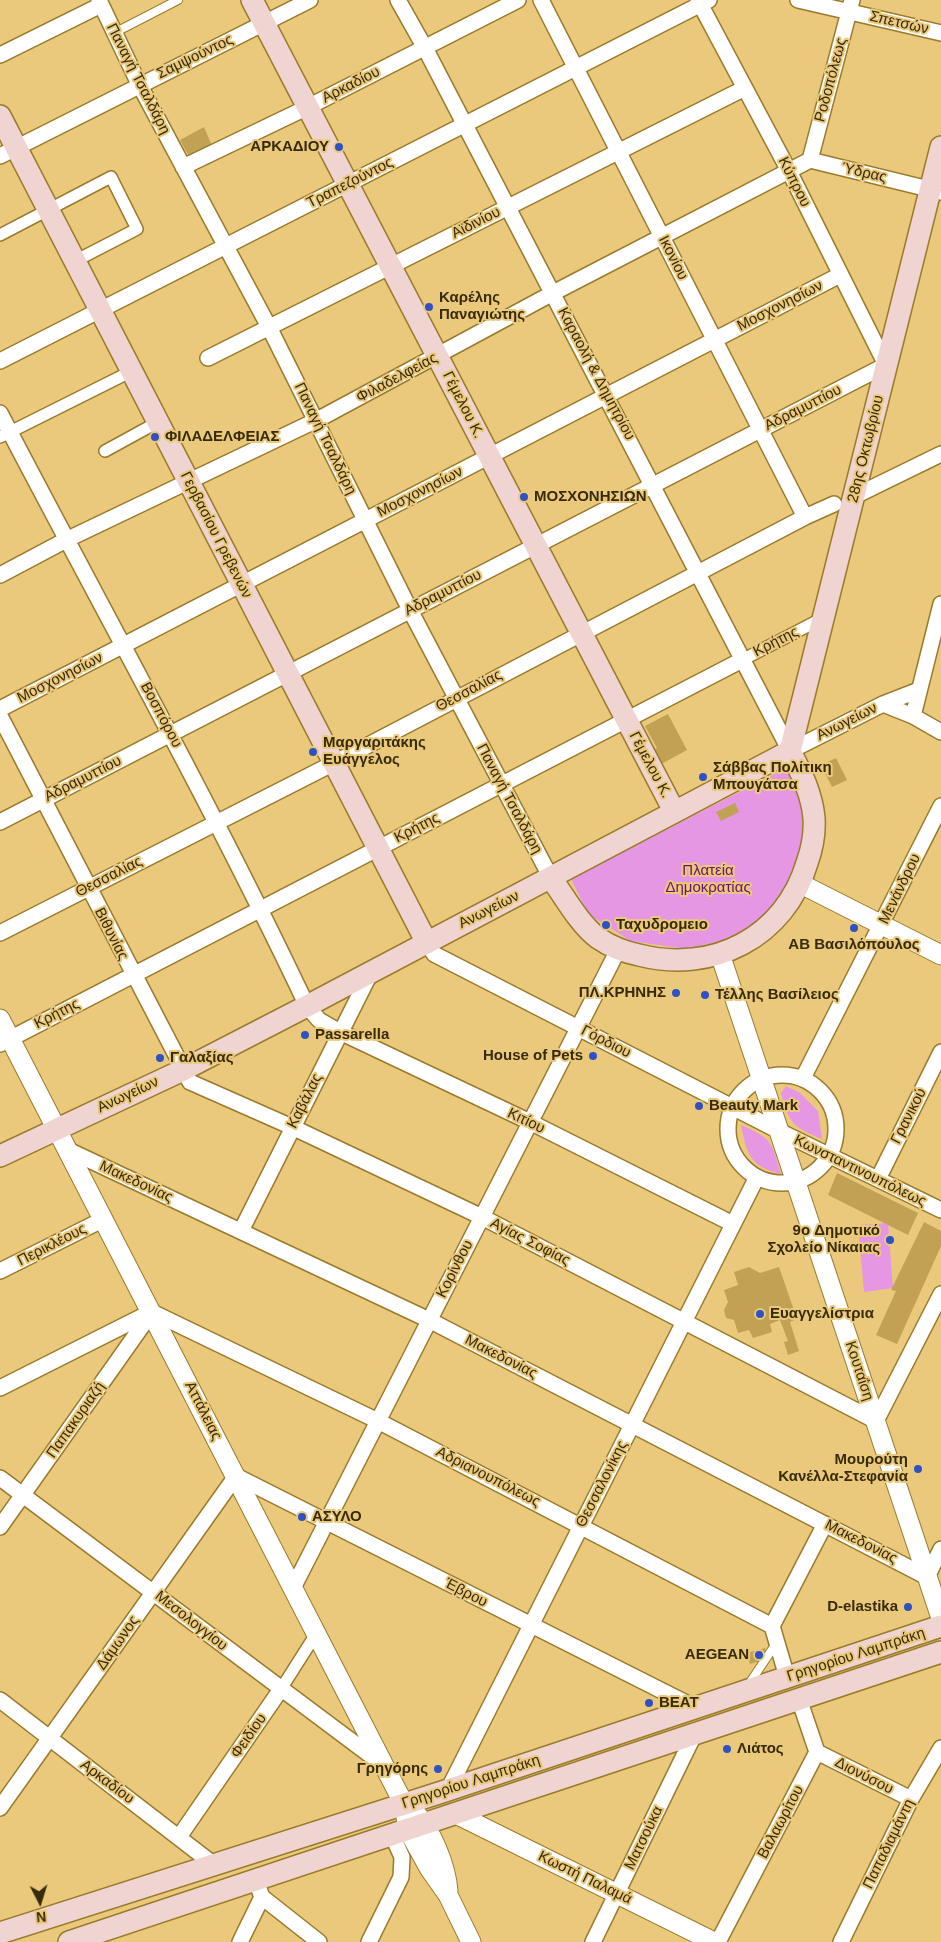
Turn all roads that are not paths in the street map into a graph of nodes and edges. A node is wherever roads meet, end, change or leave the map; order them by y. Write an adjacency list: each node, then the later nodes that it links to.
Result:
1 (178, 0): 12 (lane)
2 (252, 0): 11 (main road, Γέμελου Κ.)
3 (310, 0): 11 (street, Σαμψούντος)
4 (398, 0): 14 (street, Καραολή & Δημητρίου)
5 (518, 0): 14 (street, Αρκαδίου)
6 (541, 0): 16 (street, Ικονίου)
7 (798, 0): 10 (street, Σπετσών)
8 (703, 2): 16 (street, Τραπεζούντος); 18 (street, Κύπρου)
9 (100, 3): 12 (street, Παναγή Τσαλδάρη); 15 (street)
10 (850, 6): 13 (street, Σπετσών); 25 (street, Ροδοπόλεως)
11 (264, 23): 17 (street, Σαμψούντος); 19 (main road, Γέμελου Κ.)
12 (114, 33): 17 (street, Παναγή Τσαλδάρη)
13 (941, 33)
14 (425, 48): 19 (street, Αρκαδίου); 21 (street, Καραολή & Δημητρίου)
15 (0, 55)
16 (576, 68): 21 (street, Τραπεζούντος); 23 (street, Ικονίου)
17 (139, 84): 24 (street, Σαμψούντος); 26 (street, Παναγή Τσαλδάρη)
18 (745, 88): 23 (street, Αϊδινίου); 27 (street, Κύπρου)
19 (308, 107): 26 (street, Αρκαδίου); 28 (main road, Γέμελου Κ.)
20 (0, 116): 24 (main road, Γερβασίου Γρεβενών)
21 (465, 124): 28 (street, Τραπεζούντος); 30 (street, Καραολή & Δημητρίου)
22 (941, 147): 29 (main road, 28ης Οκτωβρίου)
23 (618, 151): 30 (street, Αϊδινίου); 33 (street, Ικονίου)
24 (8, 152): 31 (main road, Γερβασίου Γρεβενών)
25 (810, 160): 27 (street); 29 (street, Ύδρας)
26 (184, 167): 34 (street, Παναγή Τσαλδάρη)
27 (789, 171): 33 (street, Φιλαδελφείας); 37 (street, Κύπρου)
28 (348, 184): 34 (street, Τραπεζούντος); 36 (main road, Γέμελου Κ.)
29 (936, 190): 45 (main road, 28ης Οκτωβρίου)
30 (508, 207): 36 (street, Αϊδινίου); 38 (street, Καραολή & Δημητρίου)
31 (49, 211): 32 (street); 35 (main road, Γερβασίου Γρεβενών); 35 (street)
32 (0, 235)
33 (662, 237): 38 (street, Φιλαδελφείας); 41 (street, Ικονίου)
34 (225, 246): 39 (street, Τραπεζούντος); 40 (street, Παναγή Τσαλδάρη)
35 (75, 261): 39 (main road, Γερβασίου Γρεβενών)
36 (391, 266): 40 (street, Αϊδινίου); 42 (main road, Γέμελου Κ.)
37 (840, 275): 41 (street, Μοσχονησίων); 45 (street, Κύπρου)
38 (553, 293): 42 (street, Φιλαδελφείας); 47 (street, Καραολή & Δημητρίου)
39 (101, 311): 44 (street, Τραπεζούντος); 46 (main road, Γερβασίου Γρεβενών)
40 (269, 327): 43 (street, Αϊδινίου); 49 (street, Παναγή Τσαλδάρη)
41 (715, 340): 47 (street, Μοσχονησίων); 51 (street, Ικονίου)
42 (438, 356): 49 (street, Φιλαδελφείας); 55 (main road, Γέμελου Κ.)
43 (208, 358)
44 (0, 361)
45 (886, 365): 51 (street, Αδραμυττίου); 58 (main road, 28ης Οκτωβρίου)
46 (132, 371): 50 (main road, Γερβασίου Γρεβενών); 52 (street)
47 (607, 396): 55 (street, Μοσχονησίων); 57 (street, Καραολή & Δημητρίου)
48 (0, 412): 52 (street, Βοσπόρου)
49 (317, 420): 56 (street, Φιλαδελφείας); 60 (street, Παναγή Τσαλδάρη)
50 (158, 422): 53 (street); 56 (main road, Γερβασίου Γρεβενών)
51 (761, 430): 57 (street, Αδραμυττίου); 59 (street, Ικονίου)
52 (5, 435): 61 (street, Βοσπόρου)
53 (104, 450)
54 (941, 454): 58 (street, Θεσσαλίας)
55 (489, 456): 60 (street, Μοσχονησίων); 62 (main road, Γέμελου Κ.)
56 (189, 483): 61 (street, Φιλαδελφείας); 65 (main road, Γερβασίου Γρεβενών)
57 (653, 485): 62 (street, Αδραμυττίου); 63 (street, Καραολή & Δημητρίου)
58 (844, 501): 59 (street, Θεσσαλίας); 68 (main road, 28ης Οκτωβρίου)
59 (805, 517): 63 (street, Θεσσαλίας)
60 (366, 520): 65 (street, Μοσχονησίων); 67 (street, Παναγή Τσαλδάρη)
61 (66, 540): 64 (street, Φιλαδελφείας); 70 (street, Βοσπόρου)
62 (536, 546): 67 (street, Αδραμυττίου); 69 (main road, Γέμελου Κ.)
63 (699, 572): 69 (street, Θεσσαλίας); 71 (street, Καραολή & Δημητρίου)
64 (0, 575)
65 (242, 585): 70 (street, Μοσχονησίων); 72 (main road, Γερβασίου Γρεβενών)
66 (941, 604): 73 (street)
67 (410, 610): 72 (street, Αδραμυττίου); 74 (street, Παναγή Τσαλδάρη)
68 (823, 618): 71 (street, Κρήτης); 82 (main road, 28ης Οκτωβρίου)
69 (581, 633): 74 (street, Θεσσαλίας); 79 (main road, Γέμελου Κ.)
70 (125, 645): 76 (street, Μοσχονησίων); 81 (street, Βοσπόρου)
71 (744, 659): 79 (street, Κρήτης); 82 (street, Καραολή & Δημητρίου)
72 (288, 674): 81 (street, Αδραμυττίου); 83 (main road, Γερβασίου Γρεβενών)
73 (920, 690): 75 (street, Ανωγείων); 78 (street)
74 (456, 698): 83 (street, Θεσσαλίας); 84 (street, Παναγή Τσαλδάρη)
75 (883, 704): 78 (street); 82 (street, Ανωγείων)
76 (0, 709)
77 (0, 716): 85 (street, Βιθυνίας)
78 (913, 716): 80 (street)
79 (626, 720): 84 (street, Κρήτης); 87 (main road, Γέμελου Κ.)
80 (941, 732)
81 (172, 735): 85 (street, Αδραμυττίου); 89 (street, Βοσπόρου)
82 (790, 751): 87 (main road, Ανωγείων); 92 (main road)
83 (334, 763): 89 (street, Θεσσαλίας); 90 (main road, Γερβασίου Γρεβενών)
84 (501, 785): 90 (street, Κρήτης); 91 (street, Παναγή Τσαλδάρη)
85 (43, 799): 88 (street, Αδραμυττίου); 93 (street, Βιθυνίας)
86 (941, 806): 95 (street, Μενάνδρου)
87 (674, 810): 91 (main road, Ανωγείων)
88 (0, 822)
89 (217, 822): 93 (street, Θεσσαλίας); 94 (street, Βοσπόρου)
90 (378, 848): 94 (street, Κρήτης); 97 (main road, Γερβασίου Γρεβενών)
91 (551, 878): 97 (main road, Ανωγείων); 98 (main road)
92 (801, 884): 95 (street); 99 (main road)
93 (88, 888): 96 (street, Θεσσαλίας); 102 (street, Βιθυνίας)
94 (261, 909): 102 (street, Κρήτης); 103 (street, Βοσπόρου)
95 (882, 926): 100 (street); 111 (street, Μενάνδρου)
96 (0, 933)
97 (430, 948): 101 (main road, Ανωγείων); 105 (street, Γόρδιου)
98 (618, 950): 99 (main road); 105 (street, Κορίνθου)
99 (720, 954): 110 (street, Κουταΐση)
100 (941, 955)
101 (372, 972): 103 (main road, Ανωγείων); 106 (street, Καβάλας)
102 (133, 975): 107 (street, Κρήτης); 109 (street, Βιθυνίας)
103 (313, 1013): 106 (street, Κιτίου); 109 (main road, Ανωγείων)
104 (0, 1020): 107 (street, Αττάλειας)
105 (578, 1028): 112 (street, Γόρδιου); 113 (street, Κορίνθου)
106 (340, 1032): 113 (street, Κιτίου); 114 (street, Καβάλας)
107 (5, 1041): 115 (street, Αττάλειας)
108 (941, 1052): 121 (street, Γρανικού)
109 (183, 1070): 114 (street, Αγίας Σοφίας); 115 (main road, Ανωγείων)
110 (762, 1078): 111 (street); 112 (street); 116 (street, Κουταΐση)
111 (803, 1078): 119 (street)
112 (732, 1107): 116 (street, Γόρδιου); 120 (street)
113 (530, 1122): 124 (street, Κορίνθου); 126 (street, Κιτίου)
114 (292, 1127): 124 (street, Αγίας Σοφίας); 127 (street, Καβάλας)
115 (56, 1128): 117 (street, Αττάλειας); 118 (main road, Ανωγείων)
116 (779, 1131): 119 (street, Κωνσταντινουπόλεως); 122 (street, Κουταΐση)
117 (68, 1150): 125 (street, Αττάλειας); 127 (street, Μακεδονίας)
118 (0, 1156)
119 (831, 1156): 121 (street, Κωνσταντινουπόλεως); 122 (street)
120 (757, 1177): 122 (street); 126 (street, Θεσσαλονίκης)
121 (878, 1179): 123 (street, Κωνσταντινουπόλεως)
122 (796, 1182): 135 (street, Κουταΐση)
123 (941, 1210)
124 (482, 1217): 131 (street, Κορίνθου); 132 (street, Αγίας Σοφίας)
125 (104, 1219): 128 (street, Περικλέους); 130 (street, Αττάλειας)
126 (733, 1224): 132 (street, Θεσσαλονίκης)
127 (241, 1231): 131 (street, Μακεδονίας)
128 (0, 1271)
129 (941, 1294): 135 (street)
130 (152, 1312): 133 (street); 134 (street, Αδριανουπόλεως); 137 (street, Αττάλειας); 139 (street, Παπακυριαζή)
131 (429, 1320): 134 (street, Κορίνθου); 136 (street, Μακεδονίας)
132 (684, 1321): 135 (street, Αγίας Σοφίας); 136 (street, Θεσσαλονίκης)
133 (0, 1388)
134 (378, 1421): 140 (street, Κορίνθου); 142 (street, Αδριανουπόλεως)
135 (876, 1421): 145 (street, Κουταΐση)
136 (632, 1425): 141 (street, Μακεδονίας); 142 (street, Θεσσαλονίκης)
137 (236, 1476): 140 (street, Έβρου); 146 (street, Αττάλειας); 147 (street, Δάμωνος)
138 (0, 1478): 139 (street, Μεσολογγίου)
139 (24, 1495): 143 (street, Παπακυριαζή); 147 (street, Μεσολογγίου)
140 (326, 1522): 146 (street, Κορίνθου); 149 (street, Έβρου)
141 (825, 1524): 145 (street, Μακεδονίας); 150 (street)
142 (581, 1525): 149 (street, Θεσσαλονίκης); 150 (street, Αδριανουπόλεως)
143 (0, 1527)
144 (941, 1549): 145 (street)
145 (927, 1577): 148 (street, Κουταΐση)
146 (293, 1588): 152 (street, Αττάλειας)
147 (154, 1592): 156 (street, Μεσολογγίου); 162 (street, Δάμωνος)
148 (941, 1618)
149 (530, 1626): 160 (street, Έβρου); 166 (street, Θεσσαλονίκης)
150 (772, 1626): 153 (street)
151 (941, 1626): 155 (main road, Γρηγορίου Λαμπράκη)
152 (316, 1634): 156 (street, Φειδίου); 165 (street, Αττάλειας)
153 (777, 1642): 155 (street); 157 (lane)
154 (941, 1652): 158 (main road, Γρηγορίου Λαμπράκη)
155 (787, 1677): 157 (main road, Γρηγορίου Λαμπράκη)
156 (281, 1690): 165 (street, Μεσολογγίου); 172 (street, Φειδίου)
157 (744, 1692): 160 (main road, Γρηγορίου Λαμπράκη)
158 (799, 1699): 161 (main road, Γρηγορίου Λαμπράκη); 164 (street)
159 (0, 1700): 162 (street, Αρκαδίου)
160 (696, 1708): 166 (main road, Γρηγορίου Λαμπράκη)
161 (695, 1734): 170 (main road, Γρηγορίου Λαμπράκη); 175 (street, Ματσούκα)
162 (50, 1738): 169 (street, Δάμωνος); 172 (street, Αρκαδίου)
163 (941, 1748): 167 (street, Παπαδιαμάντη)
164 (818, 1752): 167 (street, Διονύσου); 185 (street, Βαλαωρίτου)
165 (382, 1764): 168 (street, Αττάλειας)
166 (448, 1790): 168 (main road, Γρηγορίου Λαμπράκη)
167 (911, 1799): 186 (street, Παπαδιαμάντη)
168 (404, 1804): 171 (street, Αττάλειας); 173 (main road, Γρηγορίου Λαμπράκη)
169 (0, 1808)
170 (456, 1814): 171 (main road, Γρηγορίου Λαμπράκη); 175 (street, Κωστή Παλαμά)
171 (408, 1830): 174 (main road, Γρηγορίου Λαμπράκη); 181 (street); 182 (street, Αττάλειας)
172 (179, 1837): 173 (street, Αρκαδίου)
173 (213, 1864): 176 (main road, Γρηγορίου Λαμπράκη)
174 (259, 1889): 177 (main road, Γρηγορίου Λαμπράκη); 179 (street); 180 (street)
175 (616, 1894): 183 (street, Ματσούκα); 184 (street, Κωστή Παλαμά)
176 (0, 1933)
177 (108, 1936): 178 (main road, Γρηγορίου Λαμπράκη)
178 (69, 1942)
179 (240, 1942)
180 (319, 1942)
181 (369, 1942)
182 (471, 1942)
183 (593, 1942)
184 (714, 1942)
185 (718, 1942)
186 (841, 1942)

